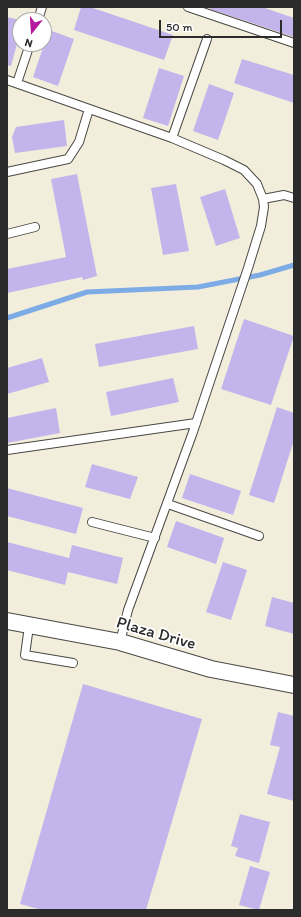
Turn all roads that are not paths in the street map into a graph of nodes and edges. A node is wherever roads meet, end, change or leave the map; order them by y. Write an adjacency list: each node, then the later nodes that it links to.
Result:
1 (188, 7): 3 (lane)
2 (207, 39): 8 (lane)
3 (294, 43)
4 (27, 52): 6 (lane)
5 (7, 80): 6 (lane)
6 (17, 83): 7 (lane)
7 (89, 109): 8 (lane); 9 (lane)
8 (172, 138): 11 (lane)
9 (7, 172)
10 (294, 198): 11 (lane)
11 (263, 200): 14 (lane)
12 (36, 227): 13 (lane)
13 (7, 234)
14 (196, 423): 15 (lane); 16 (lane)
15 (7, 450)
16 (168, 504): 18 (lane); 19 (lane)
17 (92, 522): 19 (lane)
18 (259, 536)
19 (155, 538): 22 (lane)
20 (7, 621): 21 (street, Plaza Drive)
21 (29, 626): 22 (street, Plaza Drive); 23 (lane)
22 (120, 642): 24 (street, Plaza Drive)
23 (73, 663)
24 (294, 685)

